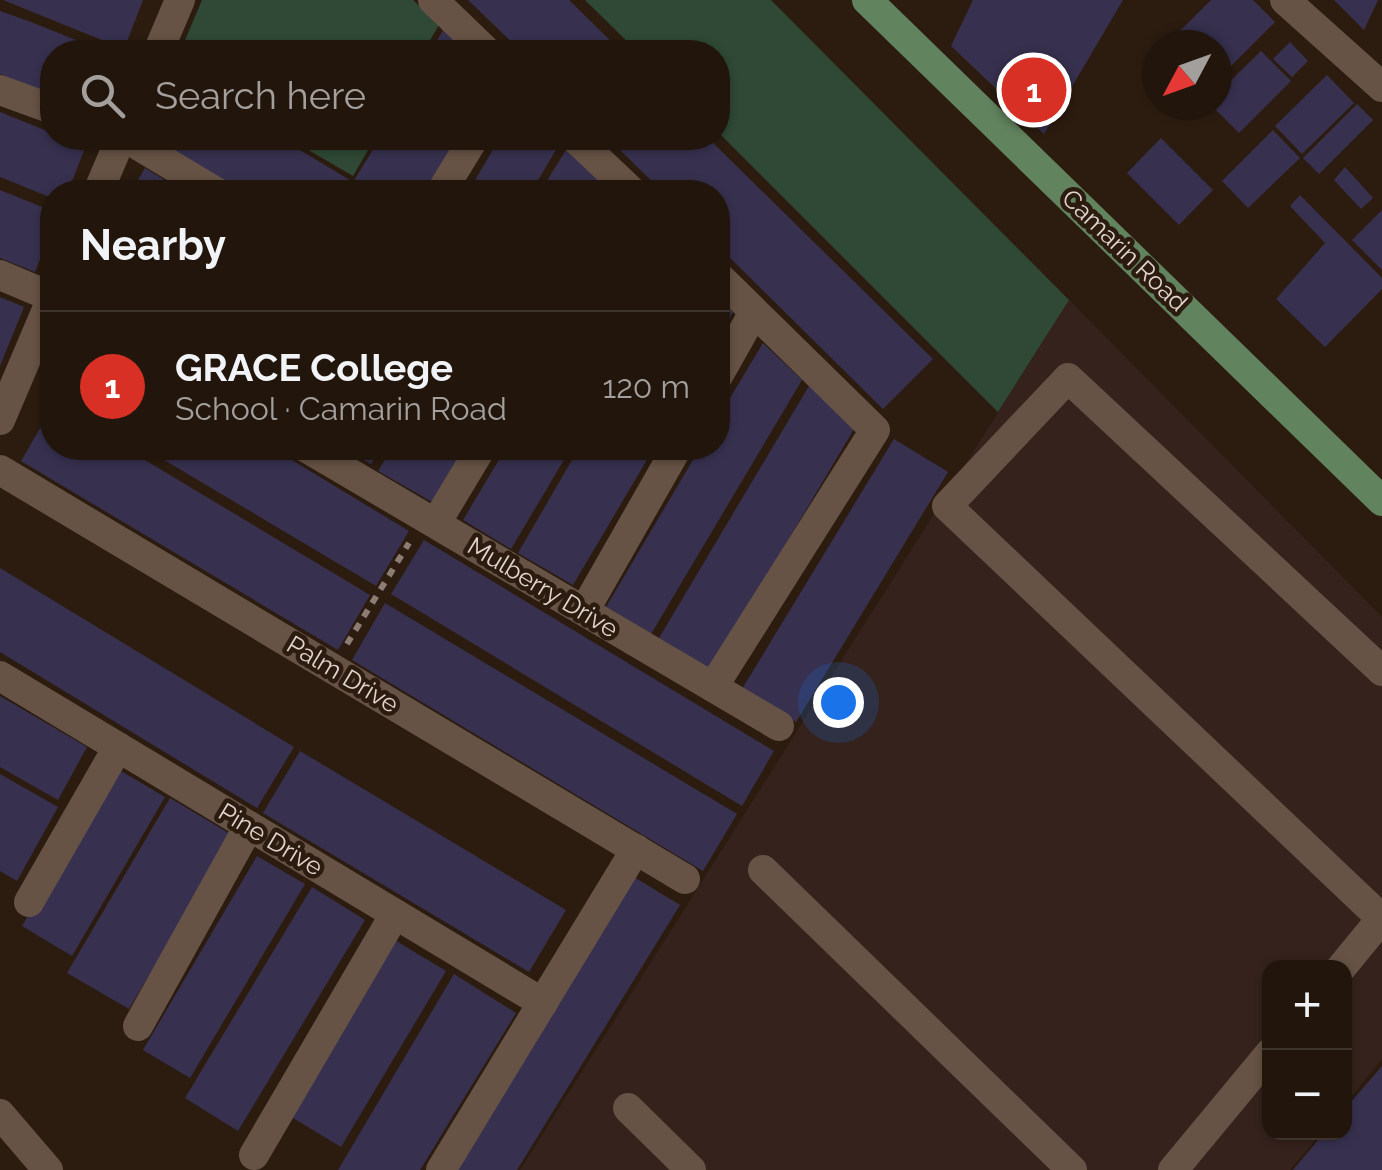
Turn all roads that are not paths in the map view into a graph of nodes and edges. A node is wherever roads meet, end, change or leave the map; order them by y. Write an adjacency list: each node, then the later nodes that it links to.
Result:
1 (180, 0): 5 (street)
2 (433, 0): 6 (street)
3 (868, 0): 29 (main road, Camarin Road)
4 (1286, 0): 7 (street)
5 (163, 40)
6 (475, 40)
7 (1382, 87)
8 (0, 90): 9 (street)
9 (40, 105)
10 (118, 150): 14 (street)
11 (144, 150): 15 (street)
12 (467, 150): 16 (street)
13 (588, 150): 17 (street)
14 (104, 180)
15 (196, 180)
16 (448, 180)
17 (619, 180)
18 (0, 275): 20 (street)
19 (730, 288): 21 (street)
20 (40, 293)
21 (754, 312): 23 (street); 34 (street)
22 (40, 326): 24 (street)
23 (730, 355)
24 (0, 420)
25 (328, 460): 30 (street, Mulberry Drive)
26 (472, 460): 30 (street)
27 (670, 460): 31 (street)
28 (0, 470): 38 (street, Palm Drive)
29 (1382, 501)
30 (430, 520): 31 (street, Mulberry Drive)
31 (584, 612): 34 (street, Mulberry Drive)
32 (1382, 671): 43 (street)
33 (0, 676): 36 (street, Pine Drive)
34 (713, 687): 35 (street, Mulberry Drive)
35 (778, 726)
36 (118, 747): 37 (street, Pine Drive); 41 (street)
37 (249, 826): 42 (street, Pine Drive); 46 (street)
38 (636, 849): 40 (street, Palm Drive); 45 (street)
39 (763, 870): 54 (street)
40 (685, 879)
41 (29, 902)
42 (395, 914): 45 (street, Pine Drive); 50 (street)
43 (1382, 918): 44 (street)
44 (1348, 960)
45 (543, 1003): 52 (street)
46 (138, 1026)
47 (1262, 1064): 55 (street)
48 (628, 1108): 53 (street)
49 (0, 1114): 51 (street)
50 (254, 1156)
51 (48, 1170)
52 (442, 1170)
53 (691, 1170)
54 (1072, 1170)
55 (1173, 1170)

